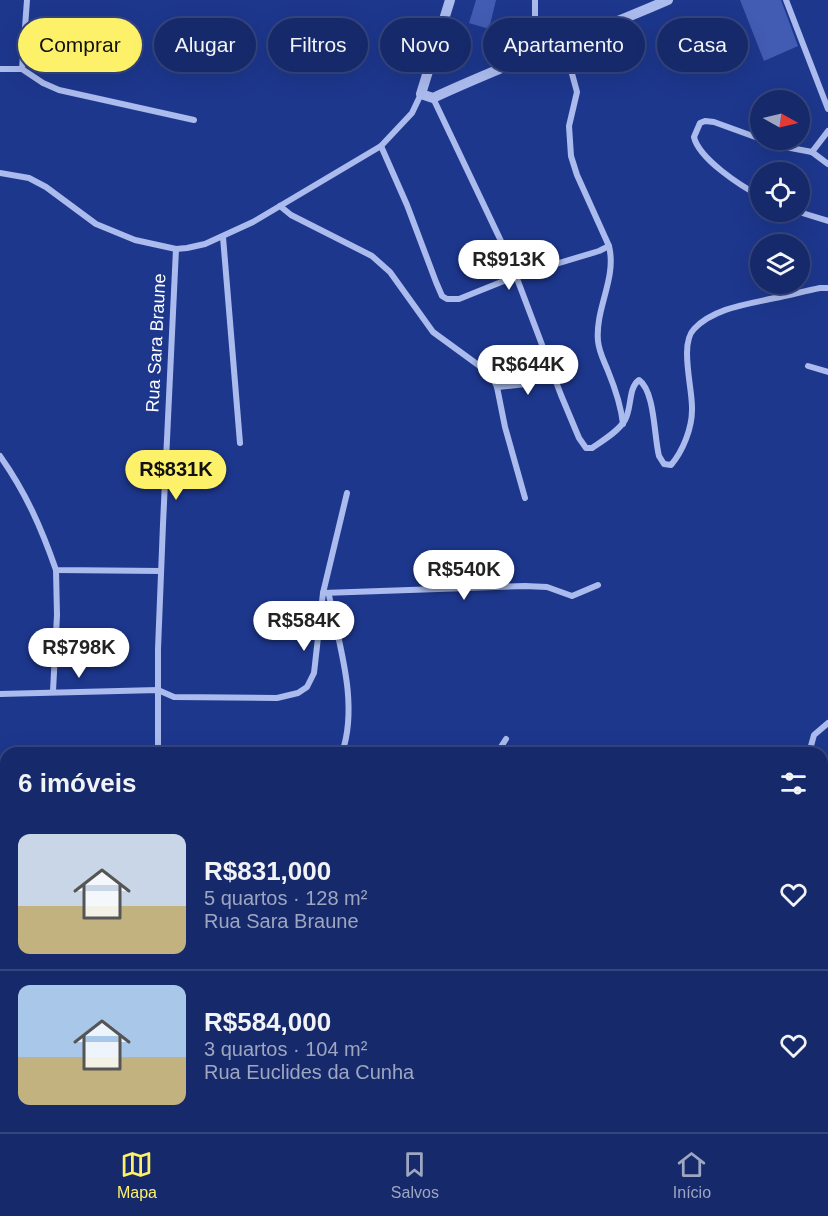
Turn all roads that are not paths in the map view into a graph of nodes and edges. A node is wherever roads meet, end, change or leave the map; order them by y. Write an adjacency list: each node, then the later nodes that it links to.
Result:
1 (27, 0): 8 (street)
2 (450, 0): 16 (street)
3 (535, 0): 9 (street)
4 (638, 0): 7 (street)
5 (668, 0): 7 (street)
6 (786, 0): 18 (street)
7 (639, 13): 10 (street)
8 (25, 18)
9 (535, 18)
10 (627, 18)
11 (0, 69): 12 (street)
12 (18, 69)
13 (26, 72): 19 (street)
14 (491, 72): 17 (street)
15 (572, 72): 30 (street)
16 (421, 94): 17 (street); 21 (street)
17 (433, 98): 32 (street)
18 (828, 109)
19 (194, 120)
20 (828, 131): 22 (street)
21 (381, 146): 26 (street); 32 (street)
22 (812, 152): 23 (street); 25 (street)
23 (828, 164)
24 (0, 173): 31 (street)
25 (750, 190)
26 (280, 206): 29 (street); 37 (street)
27 (810, 215): 28 (street)
28 (828, 221)
29 (223, 237): 31 (street); 39 (street)
30 (609, 246): 32 (street); 38 (street)
31 (176, 249): 44 (street, Rua Sara Braune)
32 (516, 276): 36 (street)
33 (828, 288): 38 (street)
34 (808, 366): 35 (street)
35 (828, 372)
36 (553, 375): 37 (street); 38 (street)
37 (497, 387): 42 (street)
38 (622, 424)
39 (240, 443)
40 (0, 456): 43 (street)
41 (346, 493): 46 (street)
42 (525, 498)
43 (56, 570): 44 (street); 48 (street)
44 (161, 571): 47 (street, Rua Sara Braune)
45 (598, 585): 46 (street)
46 (326, 594): 47 (street); 53 (street)
47 (158, 690): 48 (street); 52 (street, Rua Sara Braune)
48 (53, 692): 49 (street)
49 (0, 694)
50 (828, 723): 55 (street)
51 (506, 739): 54 (street)
52 (158, 747)
53 (344, 747)
54 (501, 747)
55 (811, 747)

